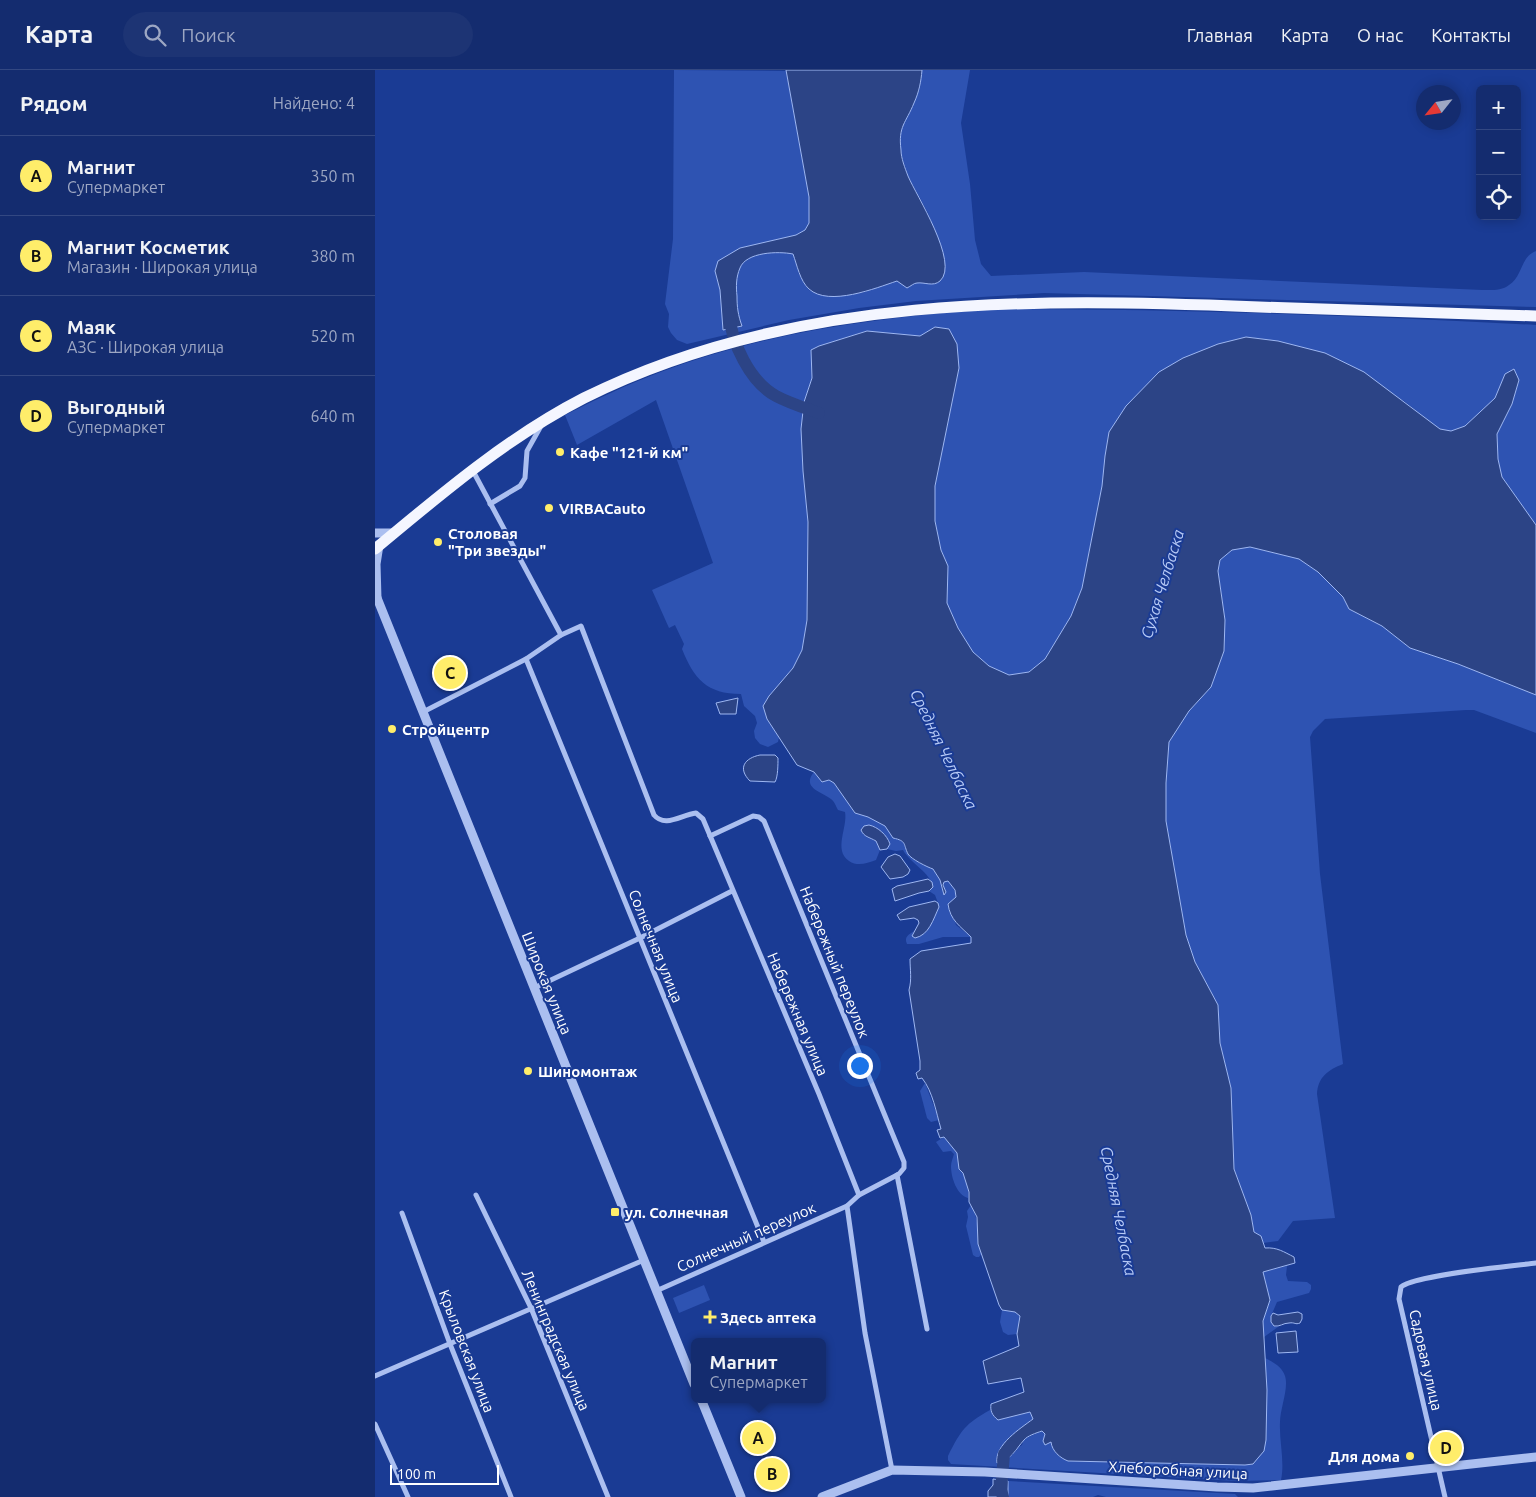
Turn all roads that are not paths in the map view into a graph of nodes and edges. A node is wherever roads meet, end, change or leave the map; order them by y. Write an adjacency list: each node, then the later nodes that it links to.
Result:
1 (1536, 316): 2 (main road)
2 (544, 421): 3 (main road); 4 (street)
3 (473, 470): 4 (street); 6 (main road)
4 (491, 504): 9 (street)
5 (375, 533): 6 (street)
6 (394, 533): 7 (main road)
7 (377, 547): 8 (street)
8 (376, 596): 11 (street, Широкая улица)
9 (561, 634): 10 (street); 12 (street, Набережная улица)
10 (526, 658): 11 (street); 14 (street, Солнечная улица)
11 (423, 712): 15 (street, Широкая улица)
12 (710, 836): 13 (street, Набережная улица); 16 (street, Набережный переулок)
13 (732, 891): 14 (street); 18 (street, Набережная улица)
14 (640, 938): 15 (street); 21 (street, Солнечная улица)
15 (534, 988): 22 (street, Широкая улица)
16 (897, 1175): 18 (street); 26 (street)
17 (476, 1195): 25 (street, Ленинградская улица)
18 (859, 1195): 19 (street)
19 (847, 1206): 21 (street, Солнечный переулок); 34 (street)
20 (401, 1214): 27 (street, Крыловская улица)
21 (764, 1242): 24 (street, Солнечный переулок)
22 (644, 1260): 24 (street, Широкая улица); 25 (street)
23 (1536, 1262): 33 (street, Садовая улица)
24 (656, 1291): 29 (street, Широкая улица)
25 (531, 1308): 27 (street); 37 (street, Ленинградская улица)
26 (927, 1329)
27 (450, 1344): 28 (street); 36 (street, Крыловская улица)
28 (375, 1376)
29 (691, 1377)
30 (703, 1403): 38 (street)
31 (375, 1424): 35 (street)
32 (1536, 1457): 33 (street, Хлеборобная улица)
33 (1437, 1468): 34 (street, Хлеборобная улица); 40 (street, Садовая улица)
34 (892, 1470): 39 (street, Хлеборобная улица)
35 (408, 1497)
36 (511, 1497)
37 (608, 1497)
38 (741, 1497)
39 (822, 1497)
40 (1445, 1497)

